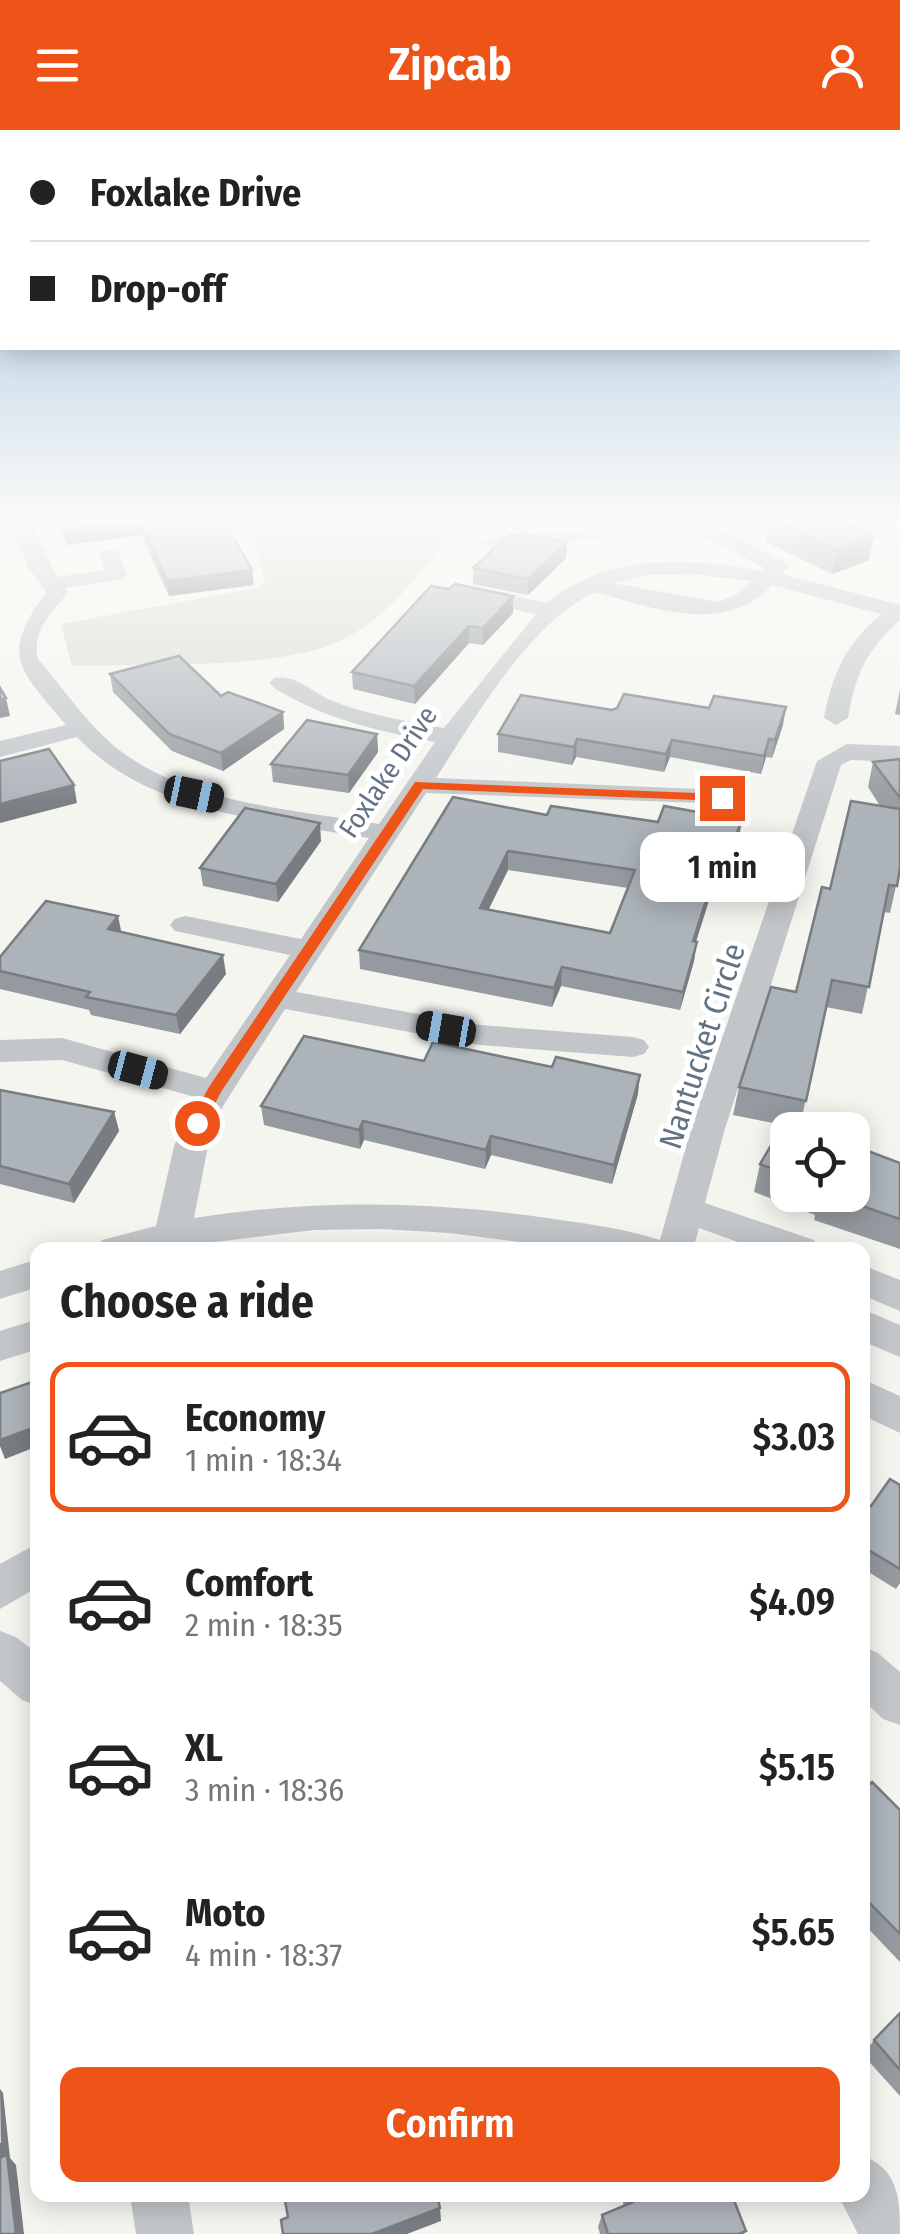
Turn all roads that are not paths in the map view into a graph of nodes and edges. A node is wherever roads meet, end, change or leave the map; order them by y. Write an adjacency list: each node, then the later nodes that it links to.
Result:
1 (35, 617): 4 (street)
2 (547, 617): 8 (street, Foxlake Drive)
3 (892, 617): 6 (street)
4 (12, 652): 7 (street)
5 (282, 683): 8 (street)
6 (836, 718)
7 (84, 728): 9 (street); 13 (street)
8 (451, 737): 11 (street, Foxlake Drive)
9 (0, 749)
10 (900, 754): 20 (street, Nantucket Circle)
11 (420, 785): 12 (street); 13 (street, Foxlake Drive)
12 (722, 798)
13 (386, 832): 15 (street, Foxlake Drive)
14 (186, 926): 15 (street)
15 (310, 950): 16 (street, Foxlake Drive)
16 (277, 998): 17 (street); 19 (street, Foxlake Drive)
17 (632, 1046)
18 (0, 1051): 19 (street)
19 (214, 1091): 21 (street, Foxlake Drive)
20 (688, 1211): 23 (street, Nantucket Circle); 24 (street)
21 (171, 1242): 22 (street)
22 (609, 1242)
23 (677, 1242)
24 (781, 1242)
25 (30, 1276): 27 (street)
26 (870, 1282): 28 (street)
27 (0, 1285)
28 (900, 1296)
29 (870, 1328): 31 (street)
30 (30, 1337): 32 (street)
31 (900, 1342)
32 (0, 1346)
33 (870, 1399): 34 (street)
34 (900, 1416)
35 (30, 1567): 36 (street)
36 (0, 1588)
37 (0, 1652): 39 (street)
38 (870, 1675): 40 (street)
39 (30, 1677)
40 (900, 1703)
41 (870, 2198): 44 (street)
42 (159, 2202): 43 (street)
43 (166, 2234)
44 (891, 2234)

